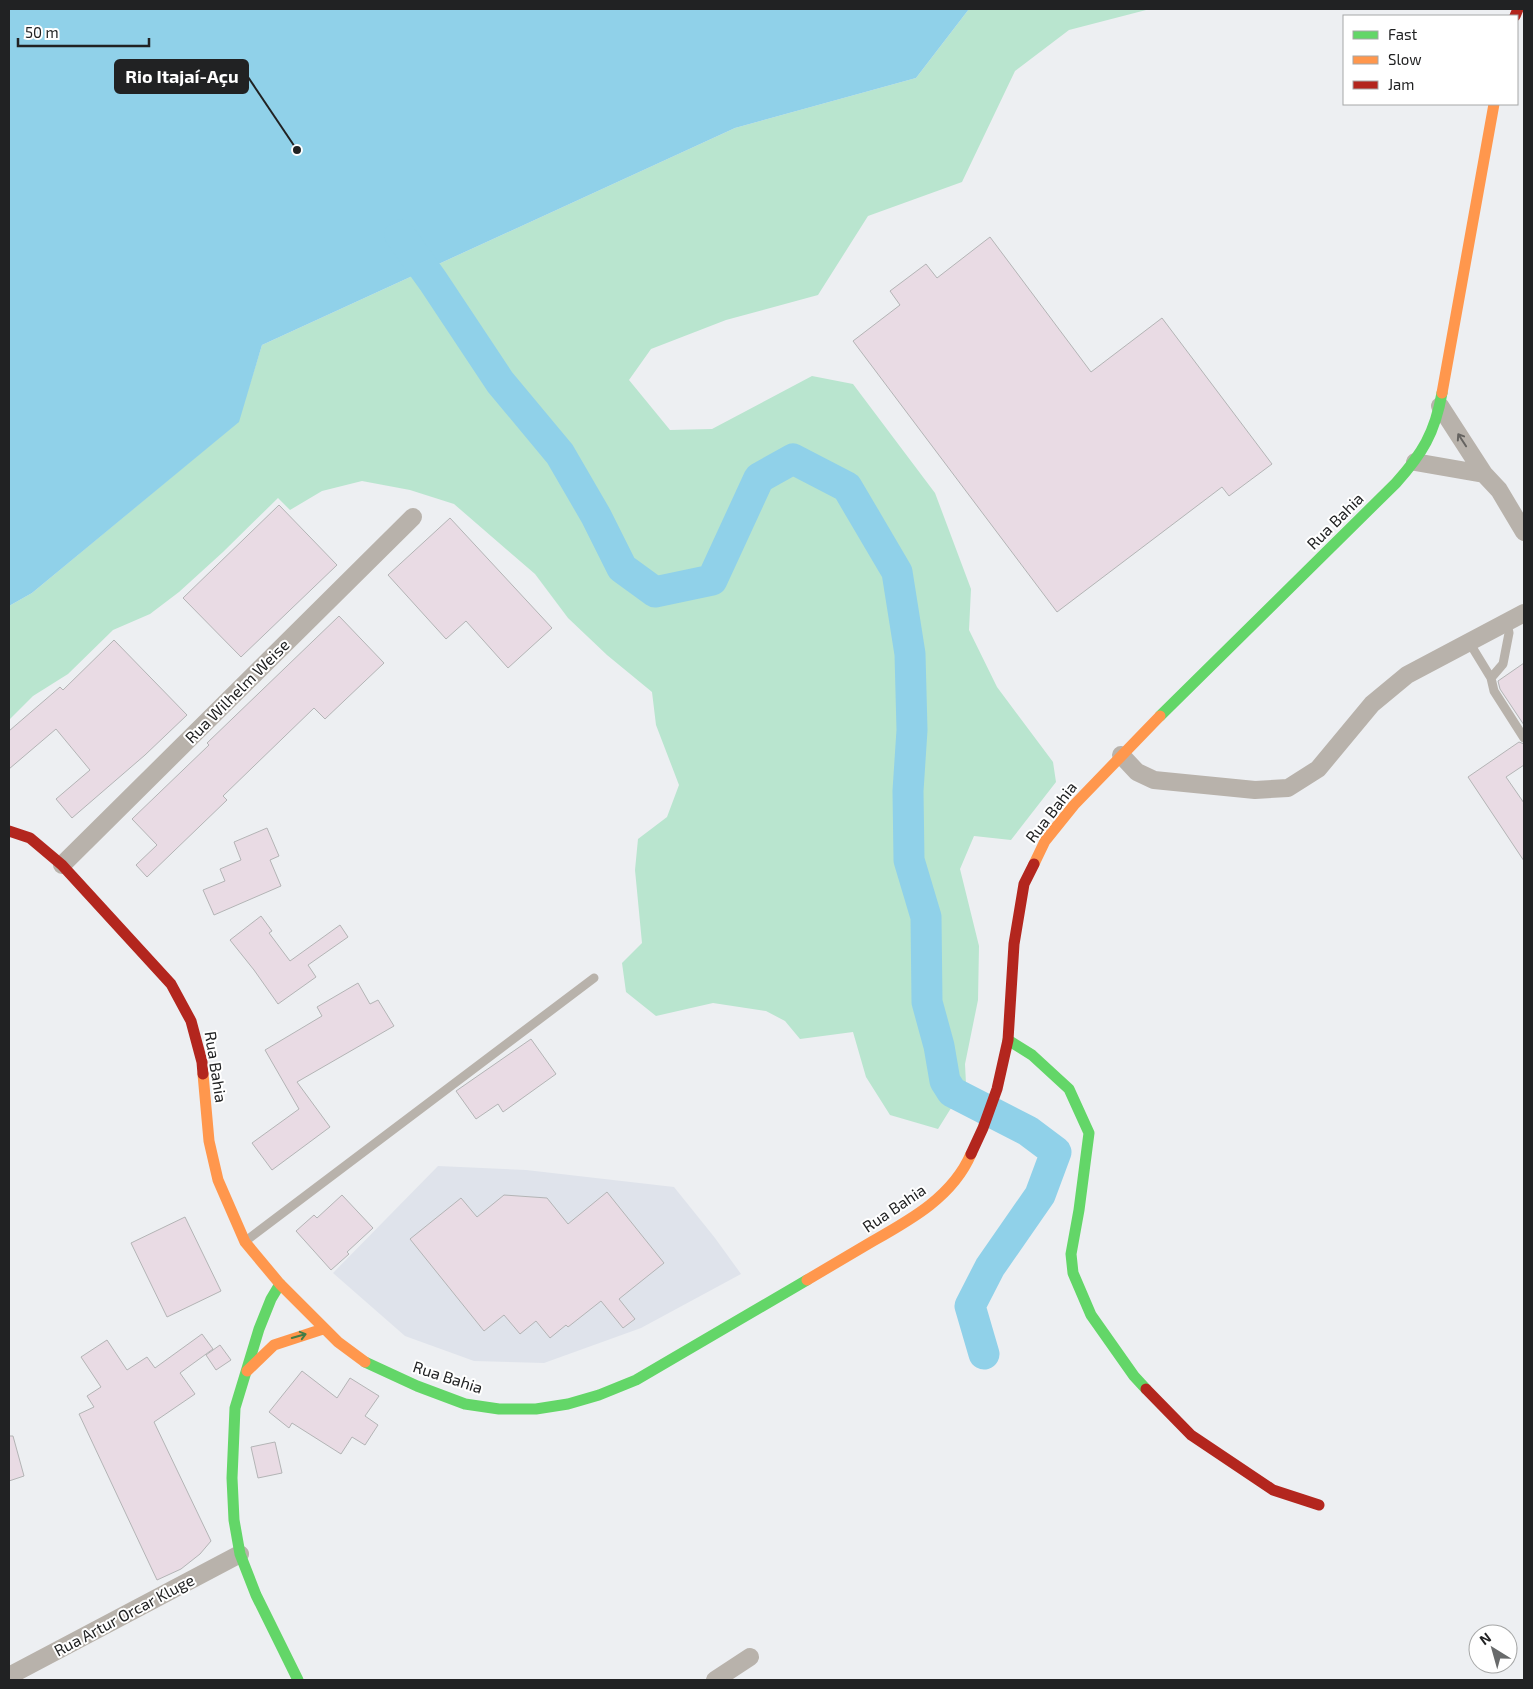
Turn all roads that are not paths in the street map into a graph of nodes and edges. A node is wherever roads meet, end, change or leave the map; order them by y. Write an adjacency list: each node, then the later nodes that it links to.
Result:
1 (1494, 105): 2 (main road, Rua Bahia)
2 (1440, 406): 3 (main road, Rua Bahia); 4 (street, one-way to 2)
3 (1415, 462): 4 (street); 12 (main road, Rua Bahia)
4 (1484, 474): 6 (street)
5 (412, 517): 14 (street, Rua Wilhelm Weise)
6 (1524, 532)
7 (1524, 614): 8 (street)
8 (1507, 622): 9 (street); 10 (lane)
9 (1469, 642): 10 (lane); 12 (street)
10 (1491, 678): 11 (lane)
11 (1524, 738)
12 (1122, 755): 16 (main road, Rua Bahia)
13 (9, 830): 14 (main road, Rua Bahia)
14 (62, 865): 17 (main road, Rua Bahia)
15 (594, 978): 17 (lane)
16 (1008, 1040): 20 (main road, Rua Bahia); 23 (main road)
17 (245, 1242): 18 (main road, Rua Bahia)
18 (280, 1284): 19 (main road); 20 (main road, Rua Bahia)
19 (260, 1329): 21 (main road); 22 (main road)
20 (324, 1329): 21 (main road, one-way to 20)
21 (274, 1345): 22 (main road)
22 (245, 1373): 24 (main road)
23 (1319, 1505)
24 (240, 1554): 26 (street, Rua Artur Orcar Kluge); 27 (main road)
25 (750, 1657): 28 (street)
26 (9, 1676)
27 (298, 1680)
28 (716, 1680)

